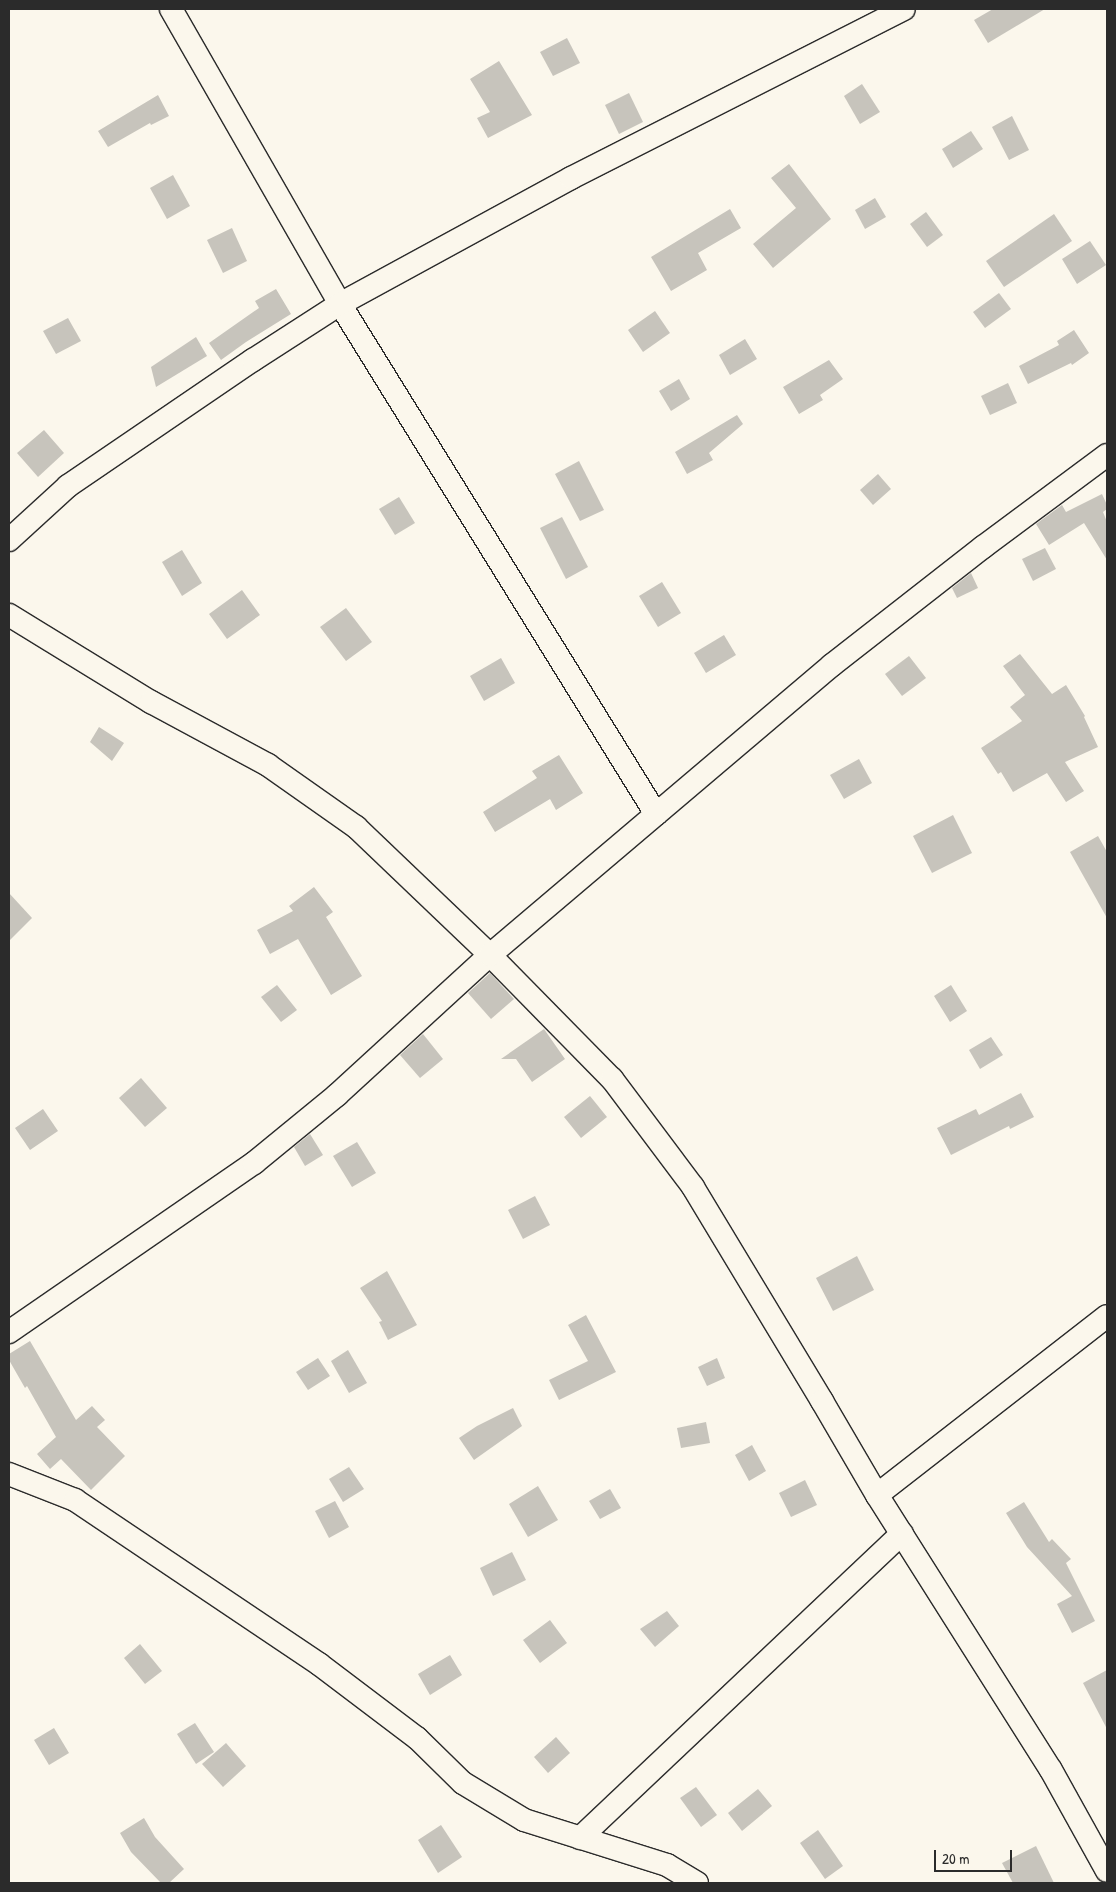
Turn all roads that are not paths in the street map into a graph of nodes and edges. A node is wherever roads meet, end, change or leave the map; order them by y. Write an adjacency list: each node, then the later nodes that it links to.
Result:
1 (171, 9): 3 (street)
2 (904, 9): 3 (street)
3 (340, 304): 5 (street); 7 (street)
4 (1107, 455): 7 (street)
5 (9, 540)
6 (9, 615): 8 (street)
7 (656, 814): 8 (street)
8 (490, 954): 10 (street); 12 (street)
9 (1107, 1316): 12 (street)
10 (9, 1332)
11 (9, 1474): 14 (street)
12 (876, 1495): 13 (street)
13 (902, 1534): 14 (street); 15 (street)
14 (580, 1838): 16 (street)
15 (1106, 1865)
16 (697, 1883)

